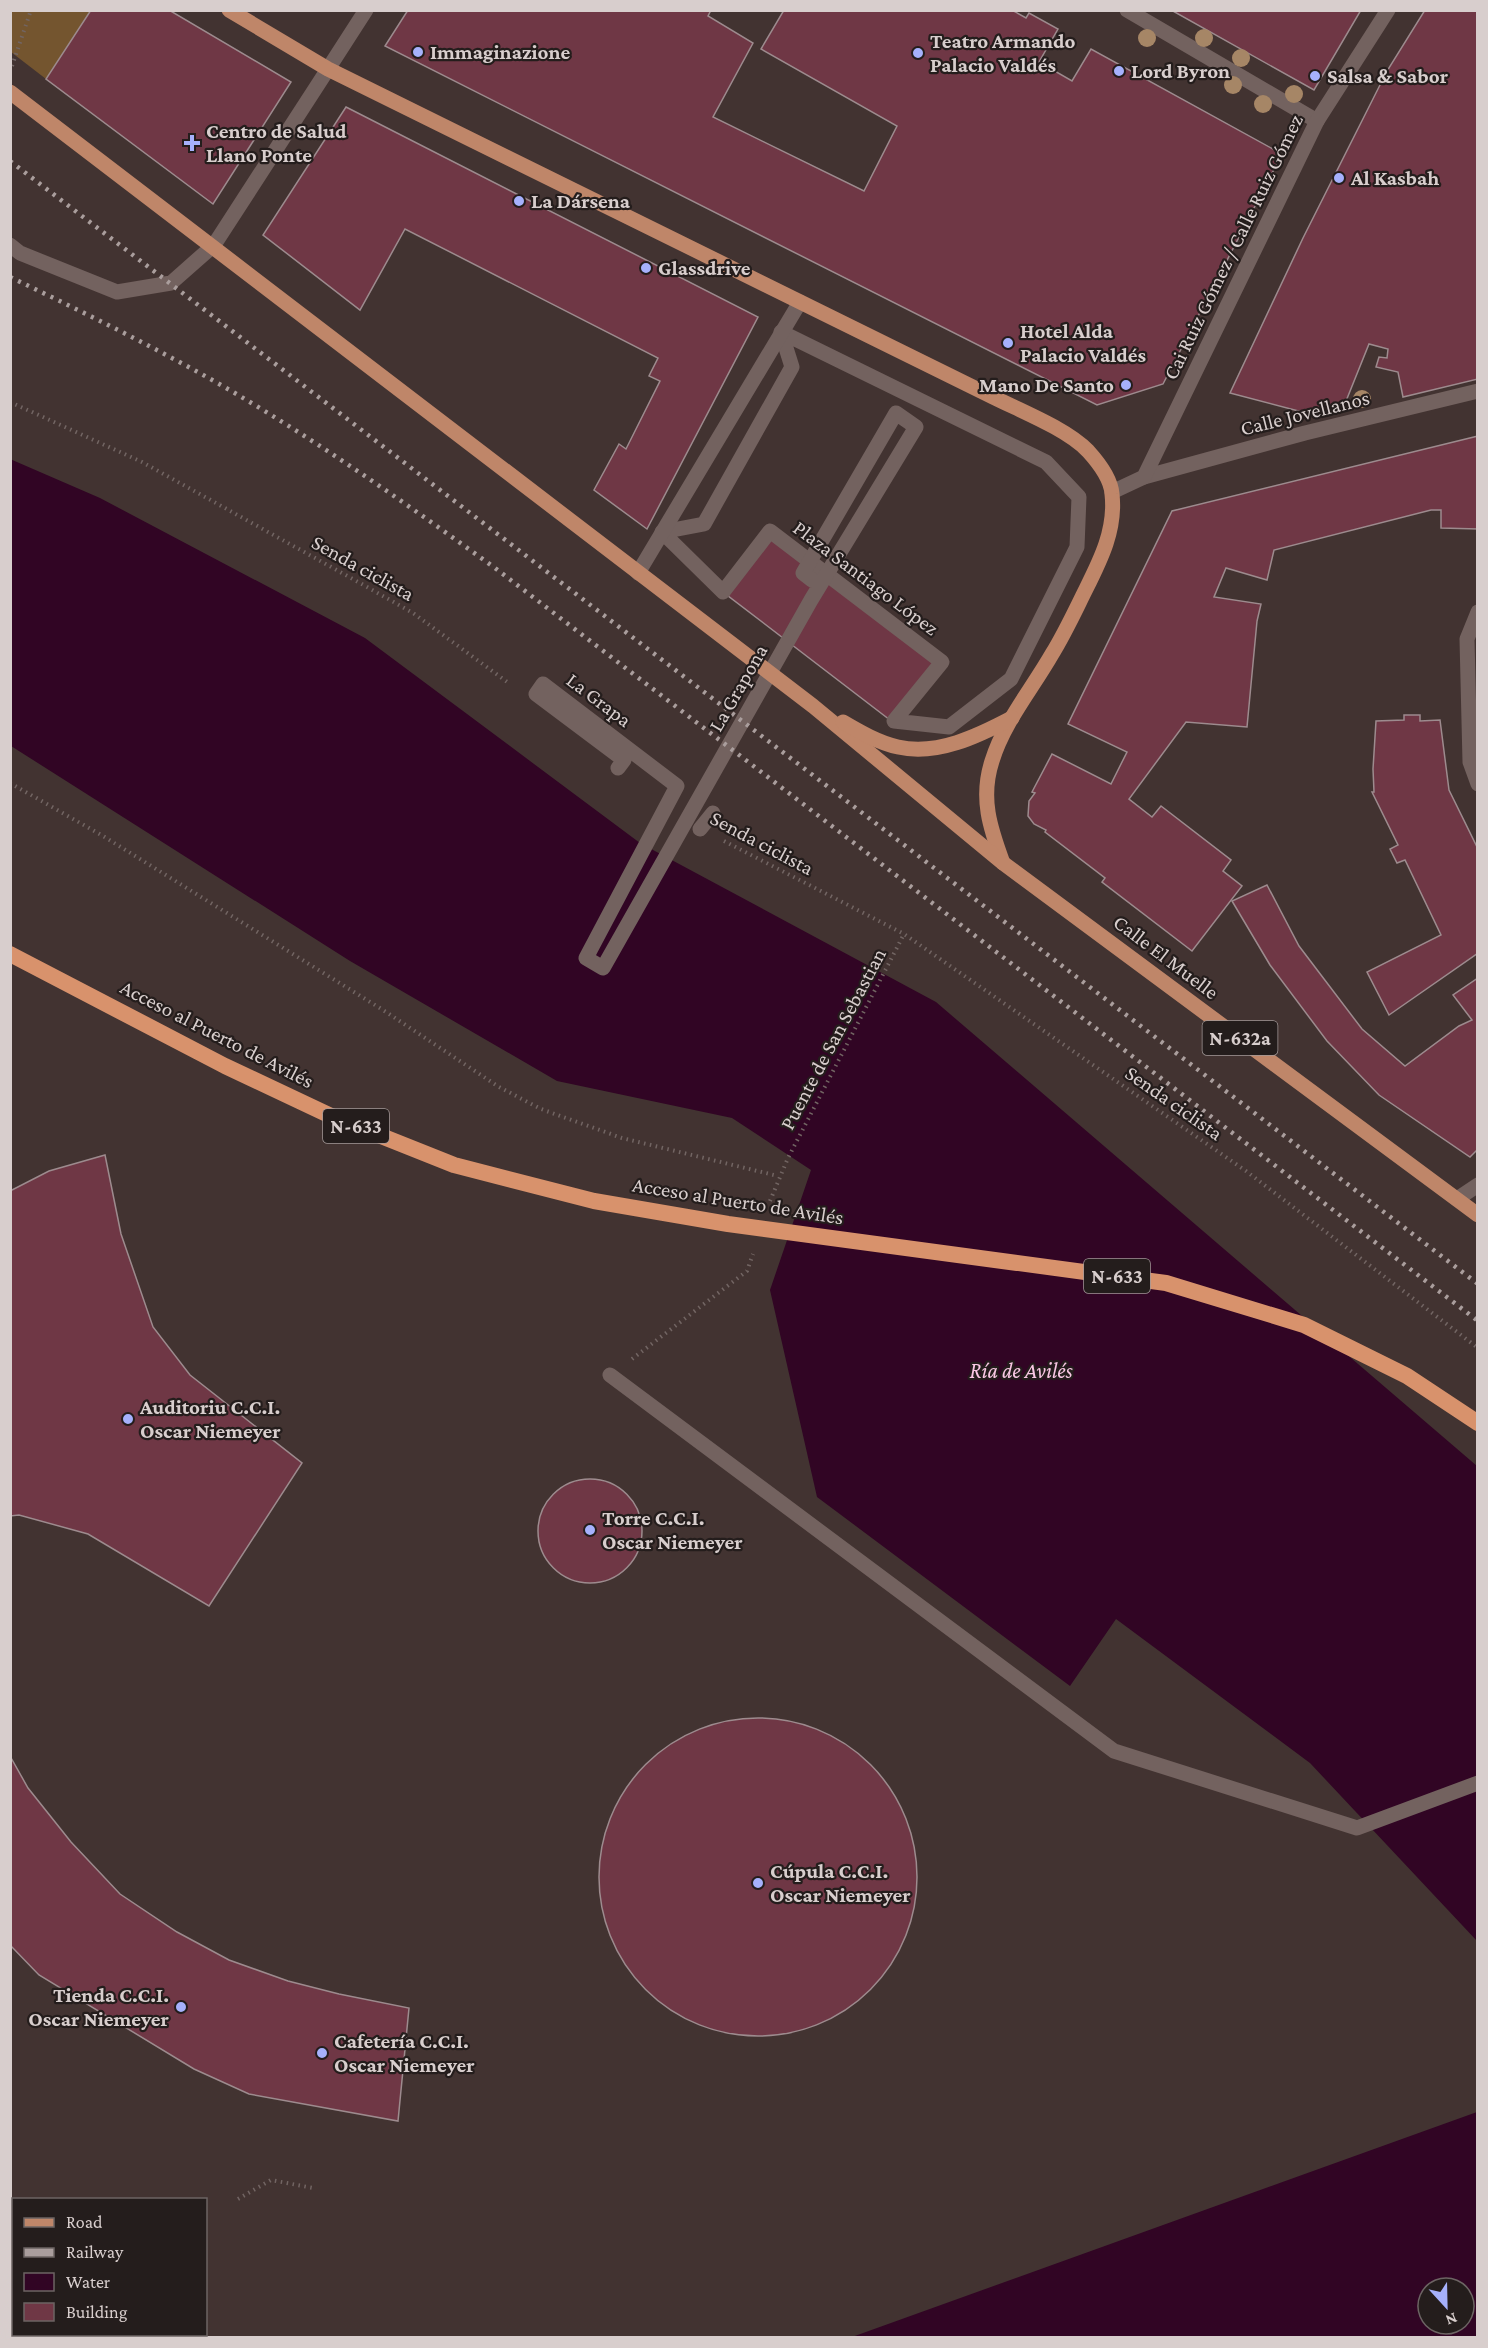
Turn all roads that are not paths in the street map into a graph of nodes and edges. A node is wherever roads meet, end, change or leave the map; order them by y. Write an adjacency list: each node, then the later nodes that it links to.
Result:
1 (229, 10): 5 (main road)
2 (366, 10): 5 (street)
3 (1127, 10): 7 (street)
4 (1388, 10): 7 (street, Cai Ruiz Gómez / Calle Ruiz Gómez)
5 (328, 69): 9 (street); 10 (main road)
6 (10, 92): 9 (main road)
7 (1317, 121): 13 (street, Cai Ruiz Gómez / Calle Ruiz Gómez)
8 (10, 245): 9 (street)
9 (214, 245): 16 (main road)
10 (800, 302): 11 (street); 14 (main road)
11 (781, 332): 15 (street); 15 (street); 15 (street, Plaza Santiago López)
12 (1478, 391): 13 (street, Calle Jovellanos)
13 (1144, 477): 14 (street)
14 (1112, 492): 20 (main road)
15 (662, 532): 16 (street)
16 (638, 573): 19 (main road)
17 (807, 576): 23 (street, La Grapona)
18 (1478, 612): 22 (street)
19 (813, 706): 20 (main road); 26 (main road, Calle El Muelle)
20 (1011, 718): 26 (main road)
21 (618, 768): 23 (street, La Grapa)
22 (1478, 784)
23 (677, 786)
24 (713, 813): 25 (street)
25 (700, 829)
26 (1003, 863): 29 (main road, Calle El Muelle / N-632a)
27 (10, 954): 32 (highway, Acceso al Puerto de Avilés / N-633)
28 (1478, 1185): 29 (street)
29 (1457, 1199): 30 (main road, Calle El Muelle / N-632a)
30 (1478, 1215)
31 (610, 1375): 33 (street)
32 (1478, 1423)
33 (1478, 1783)

